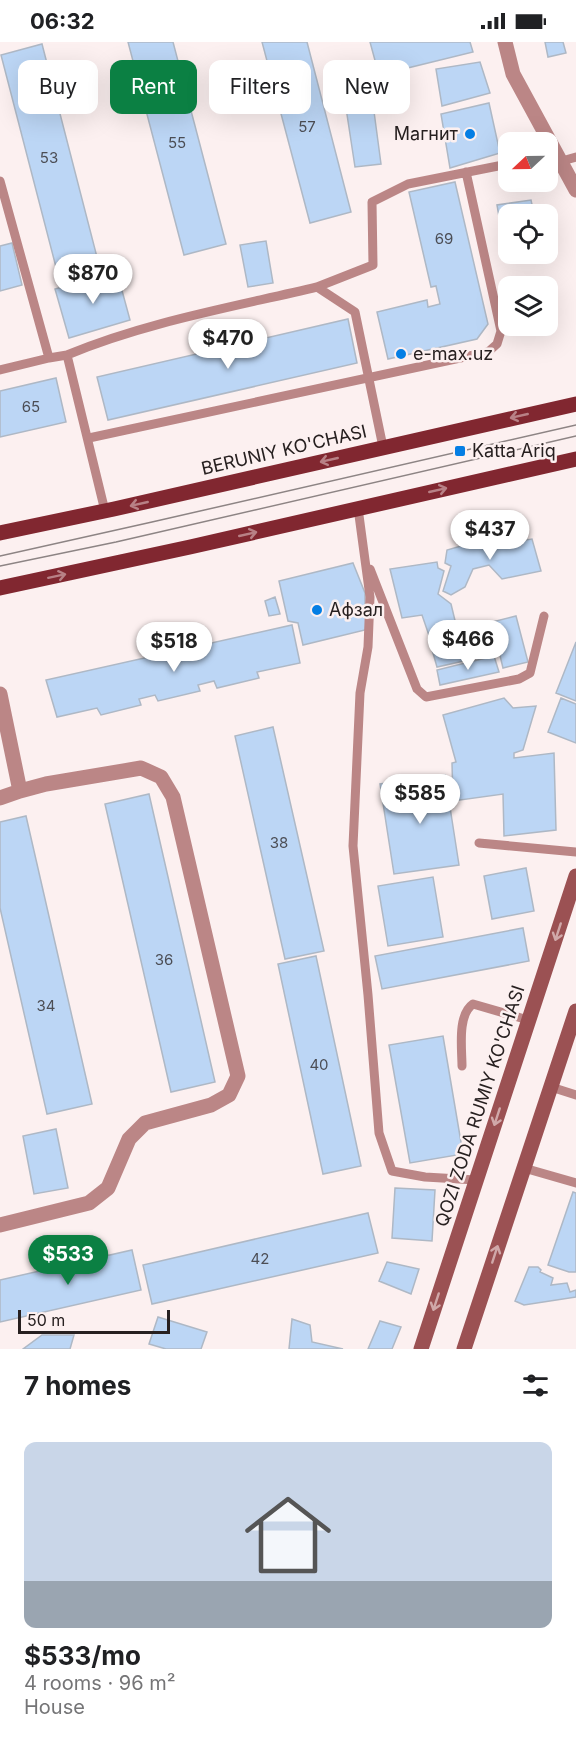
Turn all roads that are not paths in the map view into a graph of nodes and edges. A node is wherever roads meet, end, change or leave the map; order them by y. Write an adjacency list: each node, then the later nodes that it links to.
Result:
1 (505, 42): 2 (street)
2 (562, 160): 6 (street)
3 (498, 166): 4 (lane)
4 (466, 172): 7 (lane); 11 (lane)
5 (0, 181): 9 (lane)
6 (576, 190)
7 (317, 287): 8 (lane); 11 (lane)
8 (67, 355): 9 (lane); 13 (lane)
9 (49, 358): 10 (lane)
10 (0, 370)
11 (368, 376): 13 (lane); 14 (lane)
12 (576, 404): 14 (main road, BERUNIY KO'CHASI, one-way to 14)
13 (89, 438): 17 (lane)
14 (383, 447): 17 (main road, BERUNIY KO'CHASI, one-way to 17)
15 (576, 459): 16 (main road, one-way to 15)
16 (358, 508): 19 (lane); 20 (main road, one-way to 16)
17 (105, 511): 18 (main road, BERUNIY KO'CHASI)
18 (0, 533)
19 (364, 554): 21 (lane); 34 (lane)
20 (0, 588)
21 (544, 616)
22 (0, 693): 23 (street)
23 (20, 791): 24 (street); 36 (street)
24 (0, 798)
25 (479, 843): 26 (lane)
26 (576, 852)
27 (576, 876): 29 (street, QOZI ZODA RUMIY KO'CHASI, one-way to 29)
28 (576, 1011): 31 (street)
29 (528, 1020): 30 (lane); 34 (street, QOZI ZODA RUMIY KO'CHASI, one-way to 34)
30 (462, 1066)
31 (551, 1087): 32 (lane); 33 (street)
32 (576, 1095)
33 (524, 1168): 35 (lane); 38 (street, one-way to 33)
34 (476, 1180): 37 (street, QOZI ZODA RUMIY KO'CHASI, one-way to 37)
35 (576, 1183)
36 (0, 1225)
37 (421, 1349)
38 (464, 1349)

